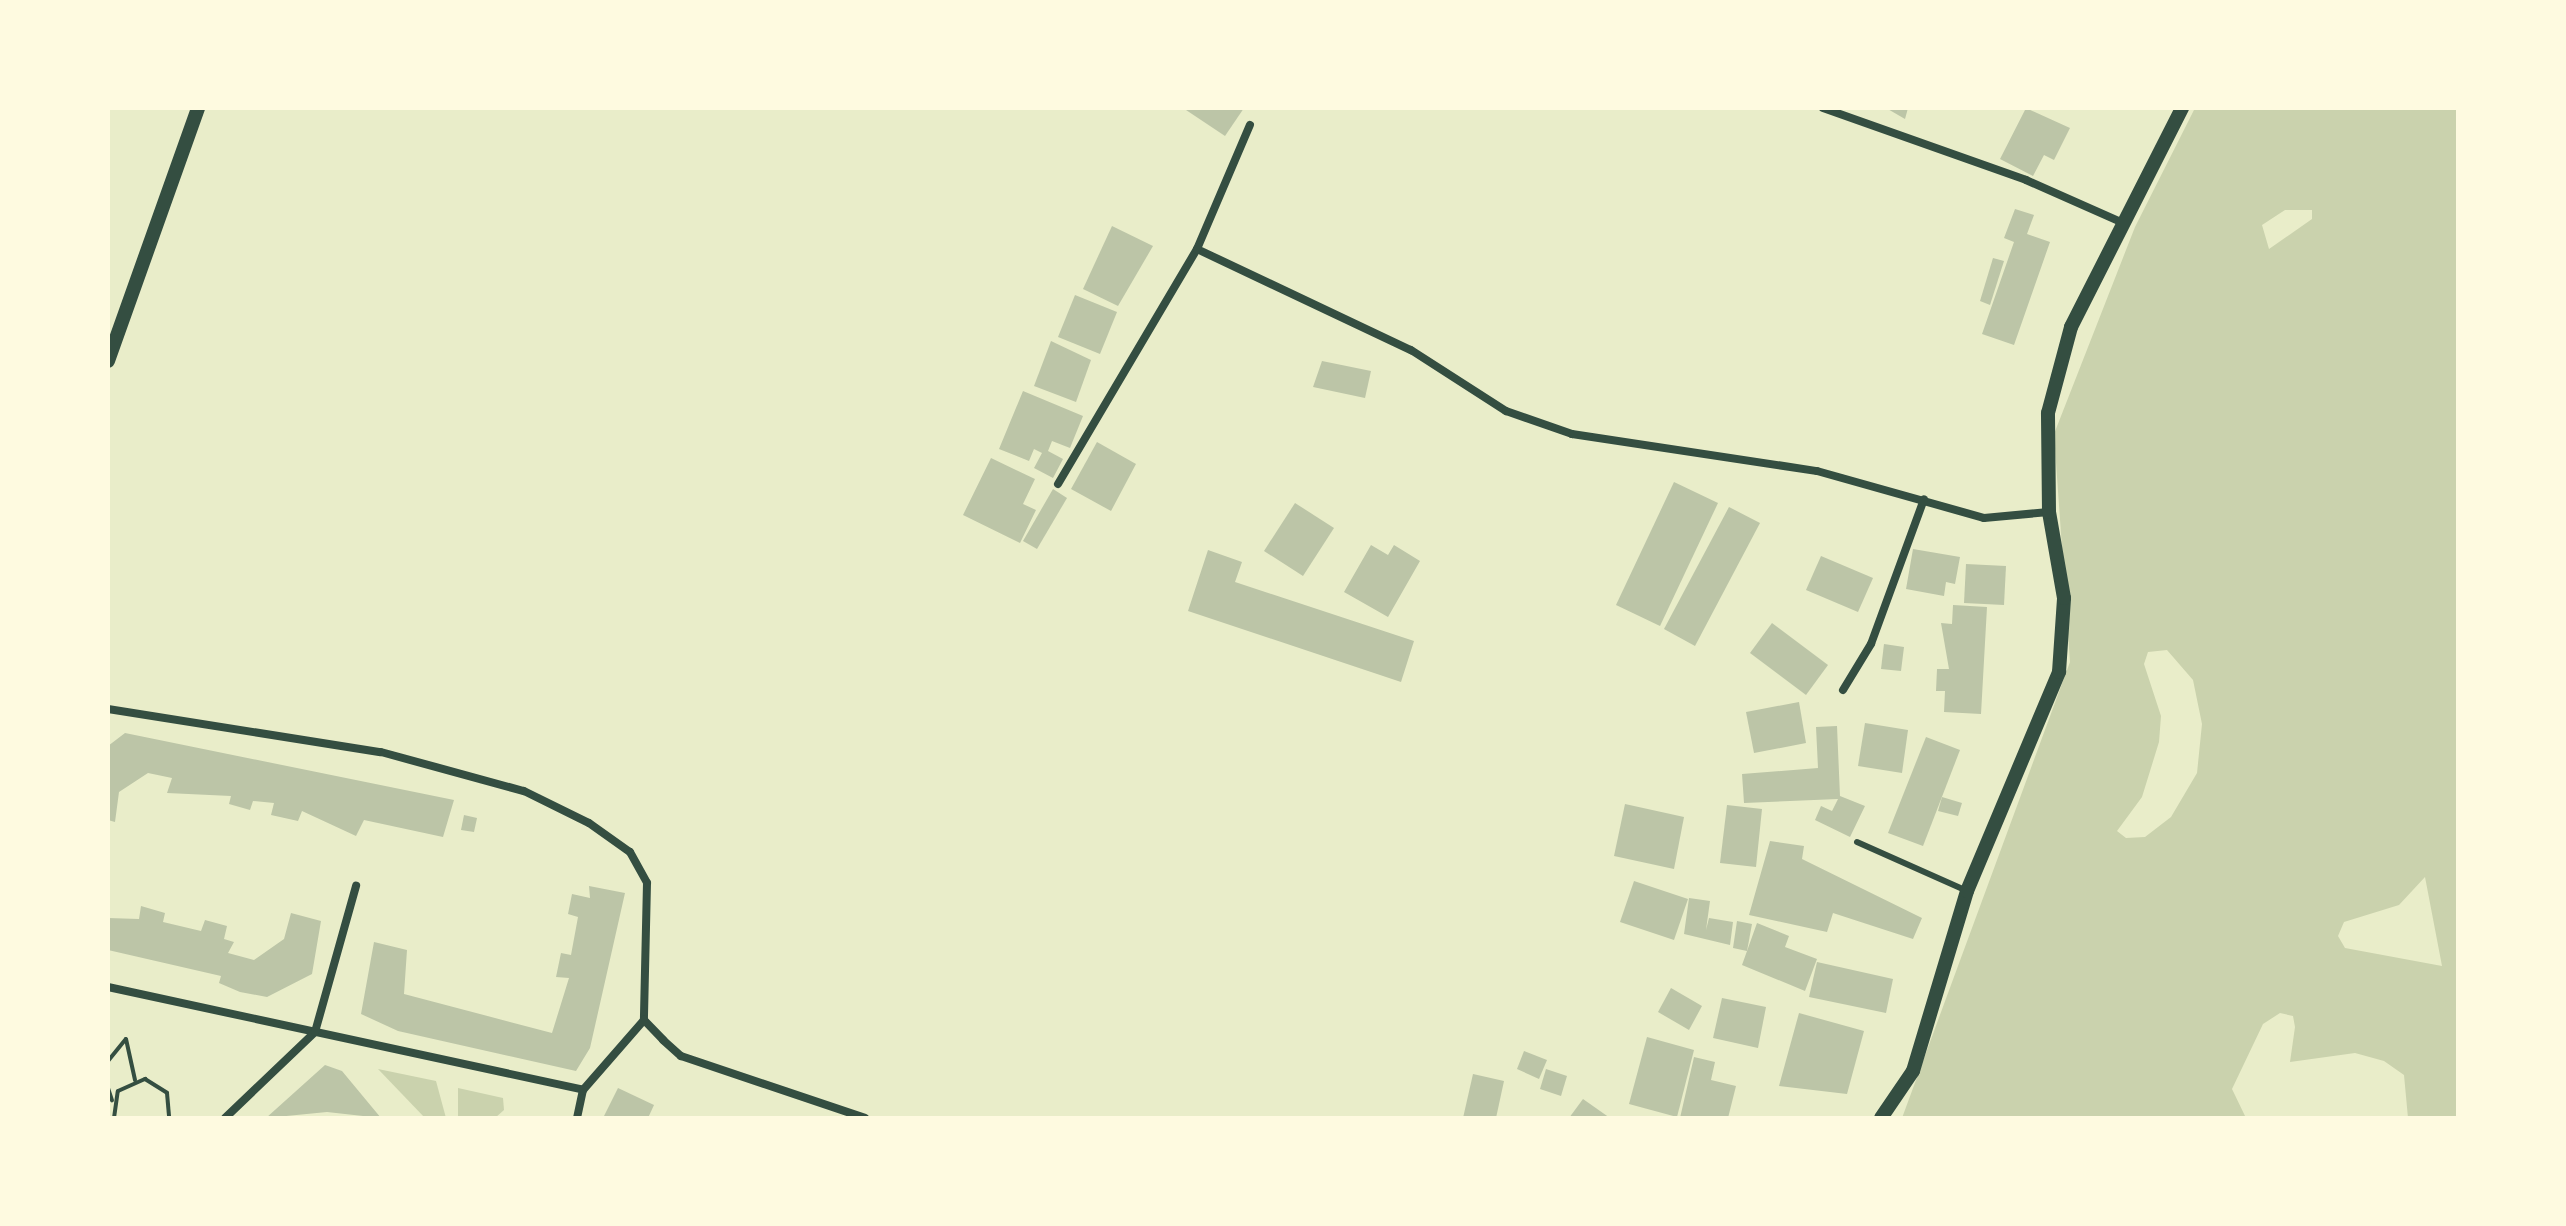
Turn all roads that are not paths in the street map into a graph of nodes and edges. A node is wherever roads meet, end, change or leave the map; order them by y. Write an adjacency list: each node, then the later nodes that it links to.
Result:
1 (198, 108): 7 (street)
2 (1823, 108): 5 (street)
3 (2182, 108): 5 (street)
4 (1250, 125): 6 (street)
5 (2123, 223): 10 (street)
6 (1197, 249): 8 (street); 9 (street)
7 (108, 361)
8 (1058, 484)
9 (1924, 499): 10 (street); 11 (street)
10 (2049, 512): 15 (street)
11 (1843, 690)
12 (108, 709): 17 (street)
13 (1857, 842): 15 (lane)
14 (356, 886): 18 (street)
15 (1967, 891): 23 (street)
16 (108, 987): 18 (street)
17 (644, 1020): 19 (street); 22 (street)
18 (315, 1032): 19 (street); 20 (street)
19 (583, 1090): 21 (street)
20 (225, 1118)
21 (577, 1118)
22 (865, 1118)
23 (1881, 1118)

